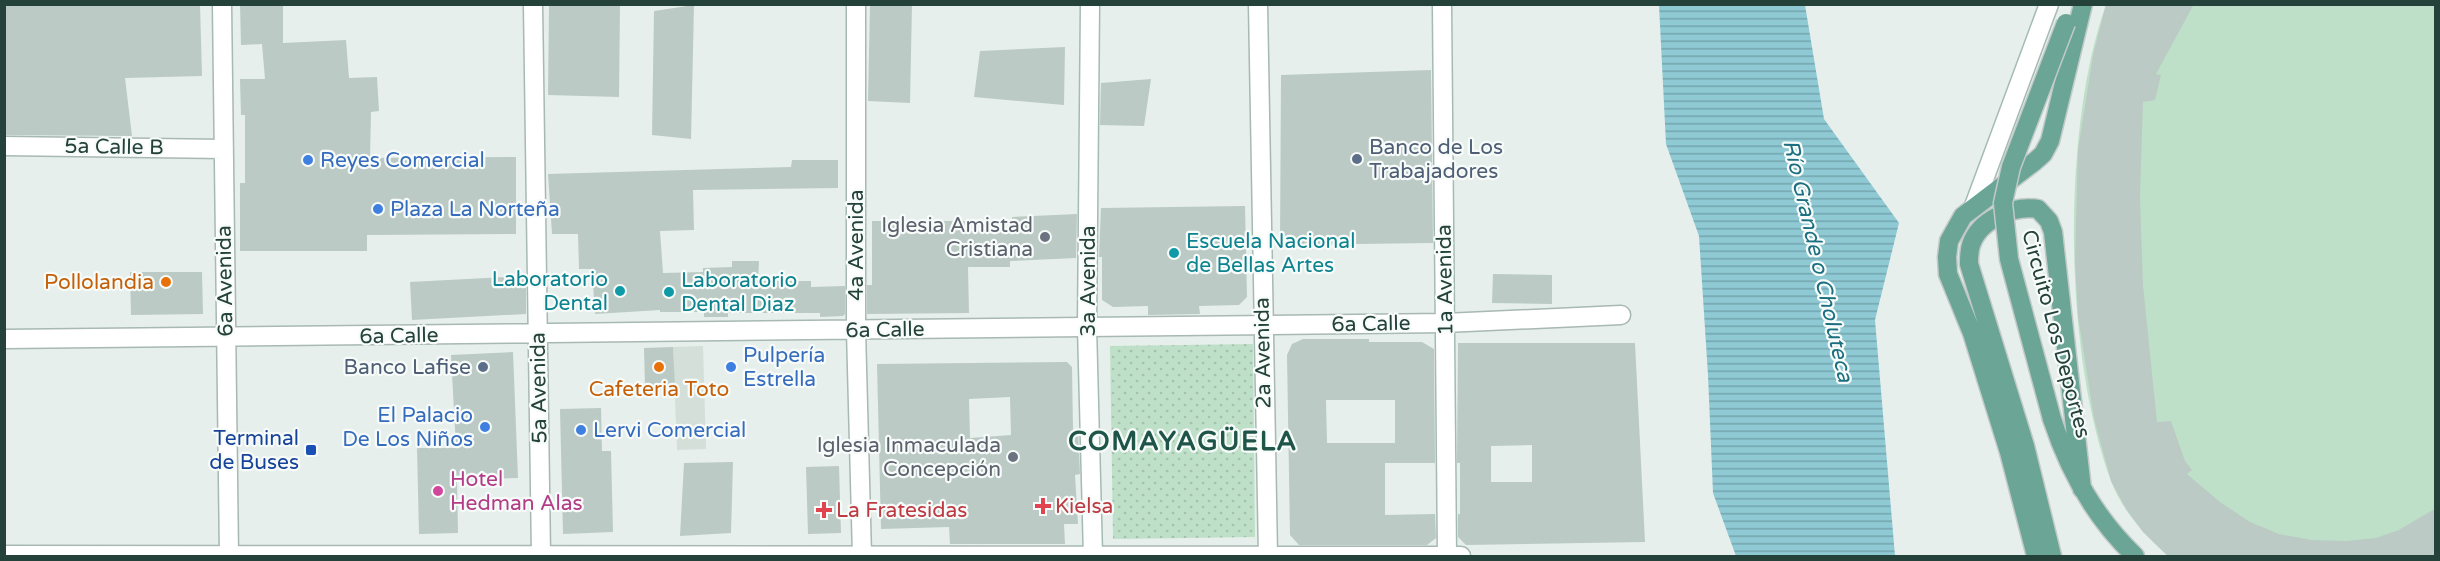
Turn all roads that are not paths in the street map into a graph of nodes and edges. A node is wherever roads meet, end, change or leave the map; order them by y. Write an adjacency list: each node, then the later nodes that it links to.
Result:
1 (222, 4): 11 (street, 6a Avenida)
2 (533, 4): 18 (street, 5a Avenida)
3 (856, 4): 17 (street, 4a Avenida)
4 (1090, 4): 16 (street, 3a Avenida)
5 (1258, 4): 15 (street, 2a Avenida)
6 (1442, 4): 14 (street, 1a Avenida)
7 (2049, 4): 12 (street)
8 (2075, 4): 21 (main road, Circuito Los Deportes, bridge)
9 (2083, 4): 12 (main road)
10 (4, 146): 11 (street, 5a Calle B)
11 (224, 149): 19 (street, 6a Avenida)
12 (1974, 206): 30 (main road)
13 (1621, 315): 14 (street, 6a Calle)
14 (1445, 323): 15 (street, 6a Calle); 28 (street, 1a Avenida)
15 (1263, 325): 16 (street, 6a Calle); 27 (street, 2a Avenida)
16 (1087, 327): 17 (street, 6a Calle); 26 (street, 3a Avenida)
17 (856, 330): 18 (street, 6a Calle); 25 (street, 4a Avenida)
18 (538, 334): 19 (street, 6a Calle); 24 (street, 5a Avenida)
19 (226, 338): 20 (street, 6a Calle); 23 (street, 6a Avenida)
20 (4, 339)
21 (2082, 489): 31 (main road); 32 (main road, Circuito Los Deportes)
22 (4, 555): 23 (street)
23 (229, 556): 24 (street)
24 (541, 556): 25 (street)
25 (862, 556): 26 (street)
26 (1093, 556): 27 (street)
27 (1268, 556): 28 (street)
28 (1447, 556): 29 (street)
29 (1461, 556)
30 (2036, 556)
31 (2052, 556)
32 (2135, 556)

